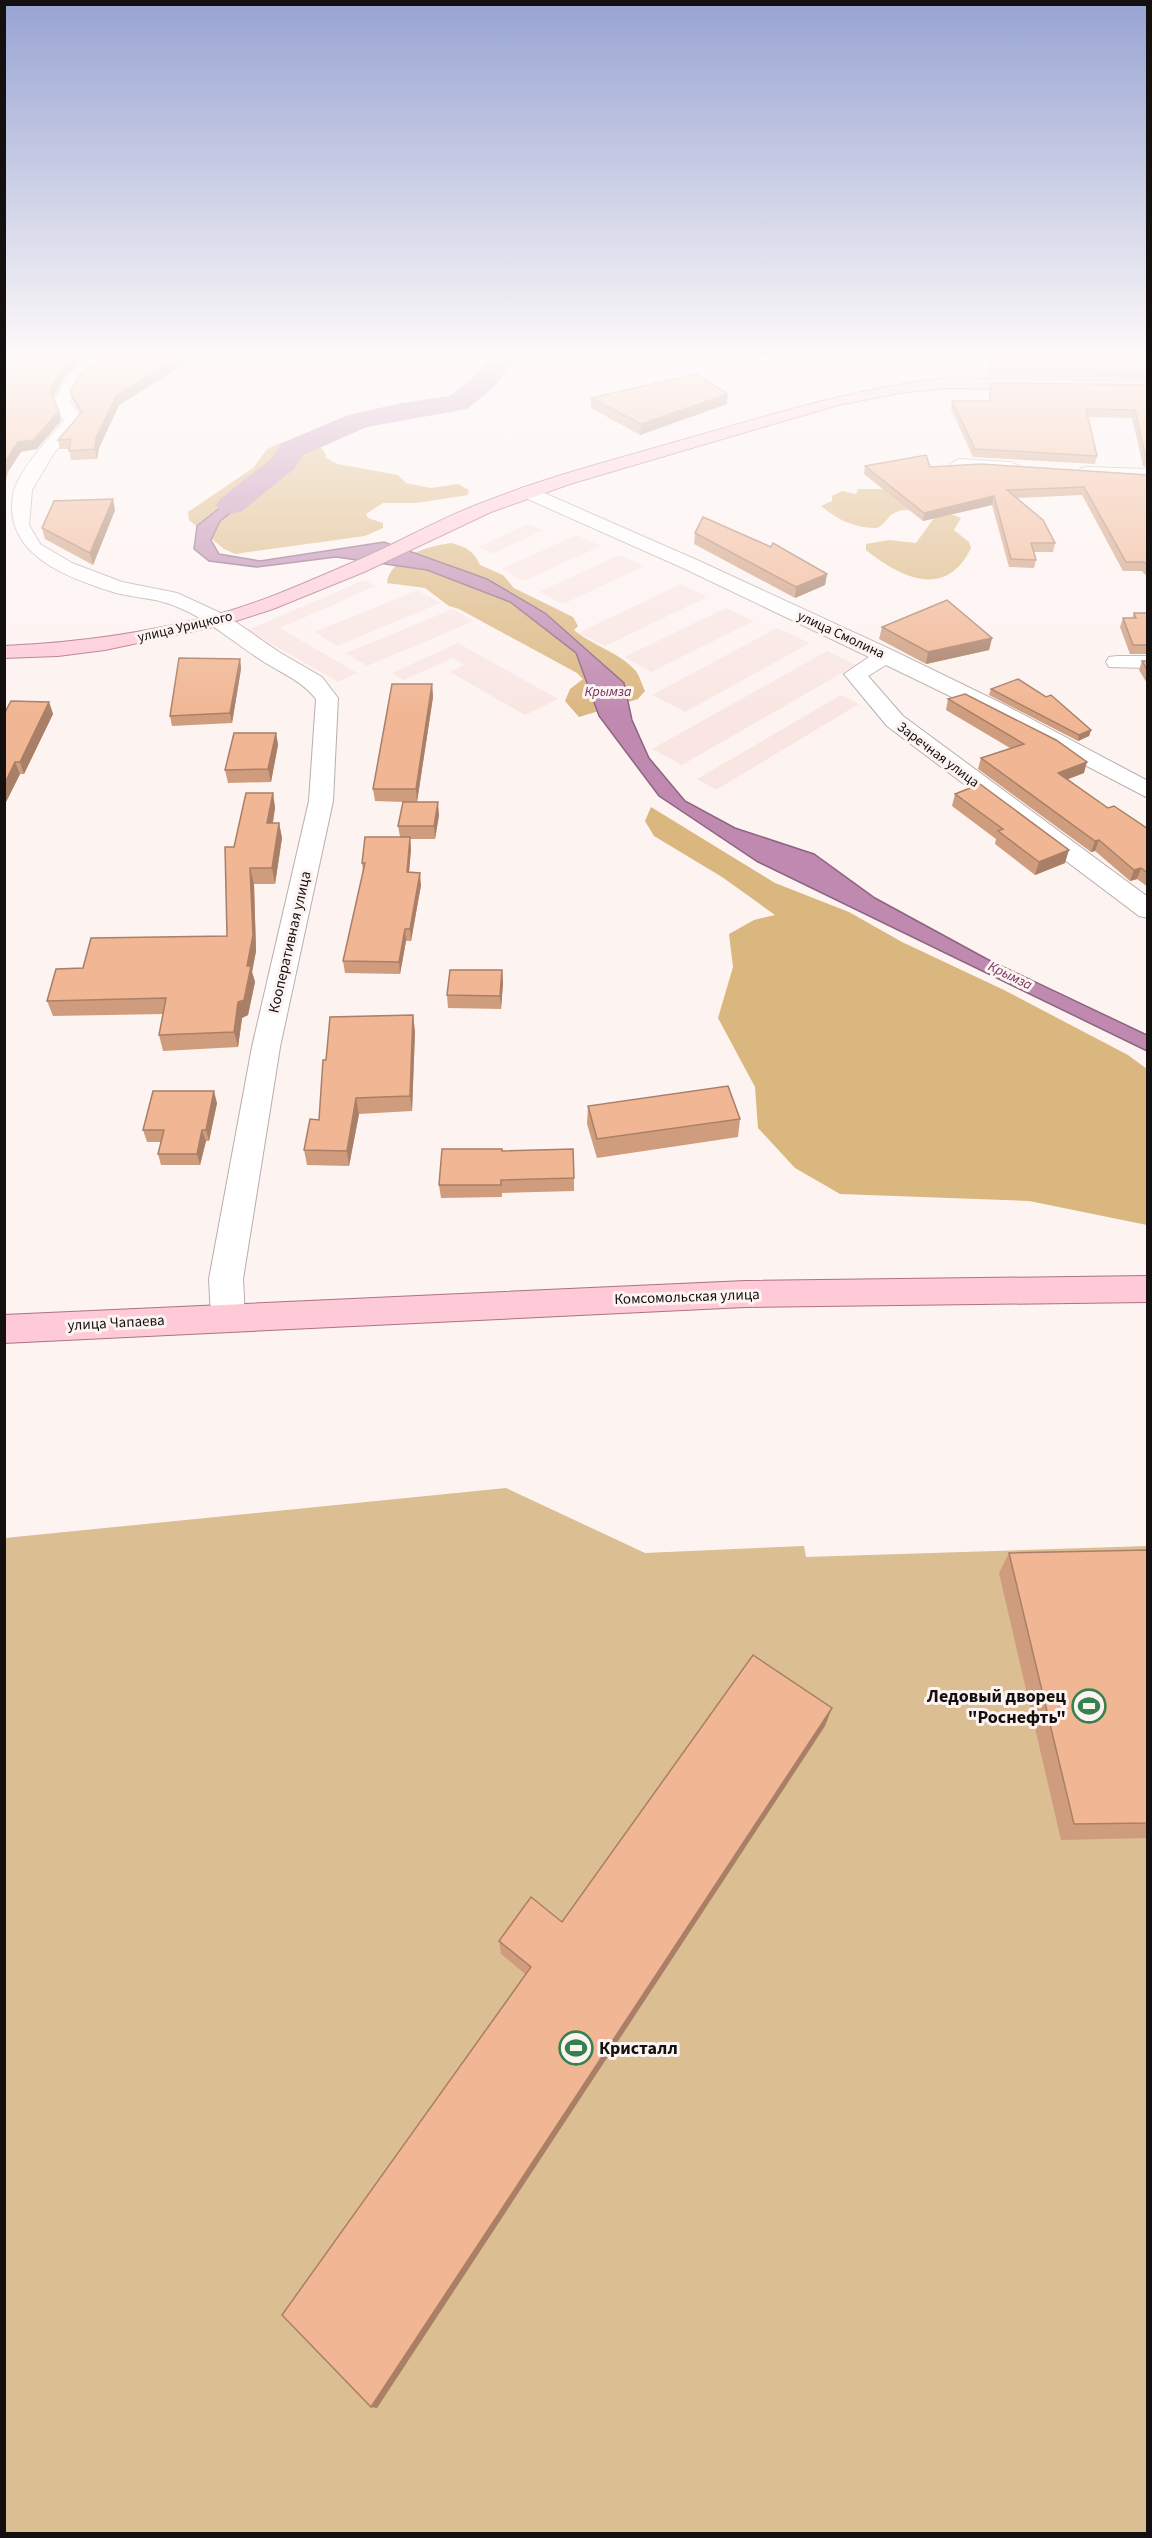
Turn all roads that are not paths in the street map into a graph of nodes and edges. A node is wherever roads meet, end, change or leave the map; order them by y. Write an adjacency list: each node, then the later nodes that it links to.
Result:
1 (30, 478): 4 (street, Кооперативная улица)
2 (573, 478): 3 (main road, улица Урицкого)
3 (528, 492): 4 (main road, улица Урицкого); 6 (street, улица Смолина)
4 (220, 621): 5 (main road, улица Урицкого); 12 (street, Кооперативная улица)
5 (4, 652)
6 (886, 656): 9 (street, улица Смолина); 10 (street, Заречная улица)
7 (1117, 662): 8 (street)
8 (1148, 662)
9 (1148, 791)
10 (1148, 910)
11 (1148, 1288): 12 (main road, Комсомольская улица)
12 (228, 1317): 13 (main road, улица Чапаева)
13 (4, 1329)

